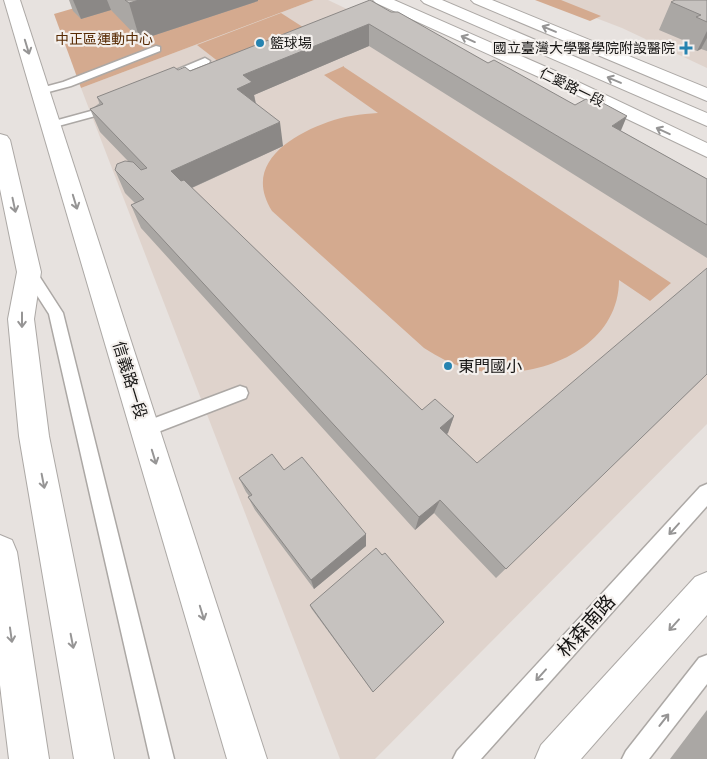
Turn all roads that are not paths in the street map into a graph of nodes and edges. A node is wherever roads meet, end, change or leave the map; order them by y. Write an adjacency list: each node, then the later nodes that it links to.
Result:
1 (12, 0): 8 (main road, 信義路一段, one-way to 8)
2 (382, 0): 14 (main road, 仁愛路一段, one-way to 2)
3 (429, 0): 11 (main road, 仁愛路一段, one-way to 3)
4 (479, 0): 9 (main road, one-way to 4)
5 (156, 49): 8 (lane)
6 (205, 61): 7 (lane)
7 (161, 79)
8 (41, 91): 12 (main road, 信義路一段)
9 (707, 95)
10 (116, 96): 12 (lane)
11 (707, 120)
12 (51, 125): 17 (main road, 信義路一段, one-way to 17)
13 (0, 140): 15 (main road, one-way to 15)
14 (707, 151)
15 (29, 272): 23 (main road, one-way to 23); 24 (lane)
16 (240, 393): 17 (lane)
17 (145, 429): 25 (main road, 信義路一段, one-way to 25)
18 (707, 493): 26 (lane, 林森南路, one-way to 26)
19 (0, 552): 22 (main road, one-way to 22)
20 (707, 589): 27 (main road, one-way to 27)
21 (707, 666): 28 (lane, one-way to 21)
22 (29, 759)
23 (94, 759)
24 (162, 759)
25 (247, 759)
26 (465, 759)
27 (555, 759)
28 (634, 759)

